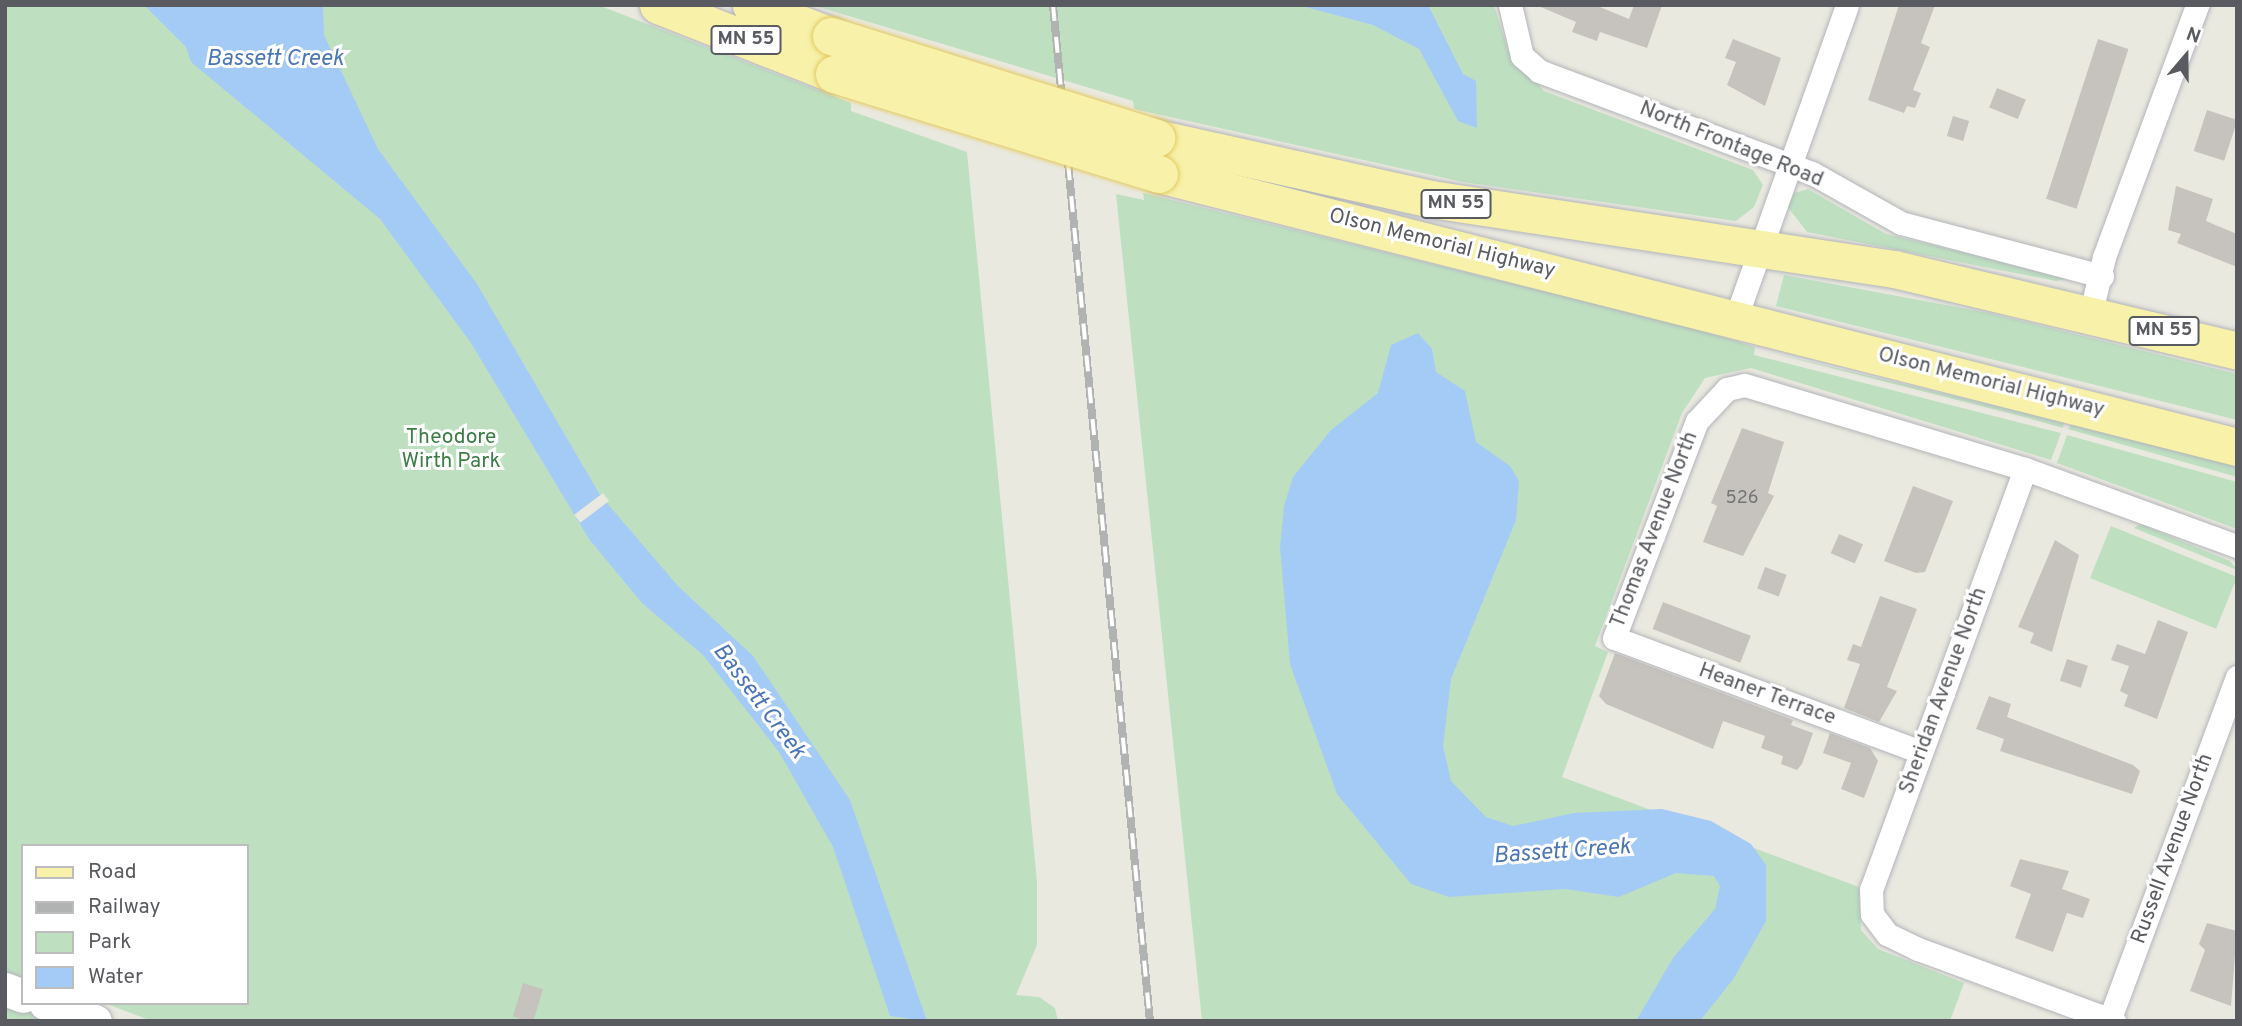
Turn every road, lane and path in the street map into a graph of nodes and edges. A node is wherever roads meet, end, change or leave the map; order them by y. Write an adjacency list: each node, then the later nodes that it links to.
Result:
1 (658, 5): 6 (main road, Olson Memorial Highway / MN 55, bridge)
2 (751, 5): 6 (main road, Olson Memorial Highway / MN 55, bridge)
3 (1847, 5): 7 (street)
4 (2197, 5): 9 (street)
5 (1510, 11): 7 (street, North Frontage Road)
6 (1158, 156): 8 (main road, Olson Memorial Highway / MN 55); 11 (main road, Olson Memorial Highway / MN 55)
7 (1788, 165): 8 (street); 9 (street, North Frontage Road)
8 (1760, 247): 10 (main road, Olson Memorial Highway / MN 55); 11 (street)
9 (2102, 276): 10 (street)
10 (2091, 312): 12 (main road, Olson Memorial Highway / MN 55)
11 (1735, 320): 13 (main road, Olson Memorial Highway / MN 55)
12 (2237, 351)
13 (2237, 447)
14 (2025, 469): 15 (street); 16 (street, Thomas Avenue North); 18 (street, Sheridan Avenue North)
15 (2237, 546)
16 (1614, 638): 18 (street, Heaner Terrace)
17 (2237, 677): 21 (street, Russell Avenue North)
18 (1921, 752): 21 (street, Sheridan Avenue North)
19 (50, 1005): 20 (street)
20 (87, 1019)
21 (2111, 1020)

